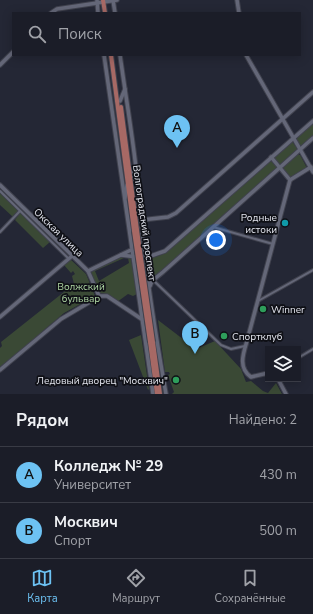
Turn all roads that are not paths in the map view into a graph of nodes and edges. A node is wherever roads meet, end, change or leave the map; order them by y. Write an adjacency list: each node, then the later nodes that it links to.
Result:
1 (113, 0): 2 (main road); 5 (main road); 9 (main road)
2 (117, 0)
3 (237, 0): 10 (main road)
4 (97, 1): 5 (main road); 6 (main road); 7 (main road)
5 (105, 1): 8 (main road)
6 (52, 12)
7 (98, 12)
8 (106, 12)
9 (115, 12)
10 (239, 12)
11 (12, 53): 17 (main road)
12 (104, 56): 36 (main road)
13 (112, 56): 20 (main road, Волгоградский проспект)
14 (112, 56): 31 (main road, Волгоградский проспект)
15 (120, 56): 18 (main road)
16 (247, 56): 21 (main road)
17 (0, 65)
18 (125, 89): 20 (main road); 34 (main road)
19 (313, 92): 21 (main road)
20 (120, 101): 27 (main road, Волгоградский проспект)
21 (282, 119): 23 (main road); 39 (main road)
22 (313, 121): 23 (main road)
23 (293, 138): 25 (main road); 26 (main road)
24 (313, 138): 25 (main road)
25 (300, 149): 28 (main road); 29 (main road)
26 (271, 157): 28 (main road); 51 (main road)
27 (129, 166): 34 (main road); 41 (main road, Волгоградский проспект)
28 (280, 167): 32 (main road); 40 (main road)
29 (311, 167): 30 (main road); 32 (main road)
30 (313, 172)
31 (127, 177): 36 (main road); 41 (main road, Волгоградский проспект)
32 (290, 180): 45 (main road)
33 (1, 186): 35 (street); 37 (main road, Окская улица)
34 (138, 189): 39 (main road)
35 (1, 192): 38 (street)
36 (125, 207): 46 (main road)
37 (24, 208): 38 (street); 43 (main road, Окская улица)
38 (20, 211): 42 (street); 44 (street)
39 (141, 220): 47 (main road)
40 (213, 227): 45 (street); 55 (main road)
41 (136, 230): 64 (main road, Волгоградский проспект, bridge)
42 (0, 232)
43 (57, 241): 44 (street); 49 (main road, Окская улица)
44 (51, 242): 52 (street)
45 (273, 244): 58 (main road)
46 (131, 251): 47 (main road); 48 (main road); 50 (main road)
47 (144, 251): 51 (main road)
48 (121, 255): 50 (main road); 54 (main road)
49 (72, 256): 52 (main road); 54 (main road, Окская улица)
50 (132, 257): 51 (main road); 61 (main road)
51 (145, 258): 56 (main road)
52 (68, 259): 59 (main road)
53 (313, 270): 58 (street)
54 (88, 271): 57 (main road, Окская улица)
55 (153, 280): 56 (main road); 65 (street)
56 (149, 289): 60 (main road)
57 (99, 296): 61 (main road); 68 (main road)
58 (258, 301): 65 (main road)
59 (0, 317)
60 (154, 318): 61 (main road); 62 (main road)
61 (142, 320): 63 (main road)
62 (155, 328): 63 (main road); 73 (main road)
63 (143, 329): 71 (main road)
64 (151, 342): 72 (main road, Волгоградский проспект); 73 (main road, Волгоградский проспект)
65 (246, 345): 69 (main road)
66 (313, 349): 67 (street)
67 (301, 356)
68 (0, 370)
69 (265, 374)
70 (280, 382): 74 (main road)
71 (153, 394)
72 (157, 394)
73 (163, 394)
74 (286, 394)

